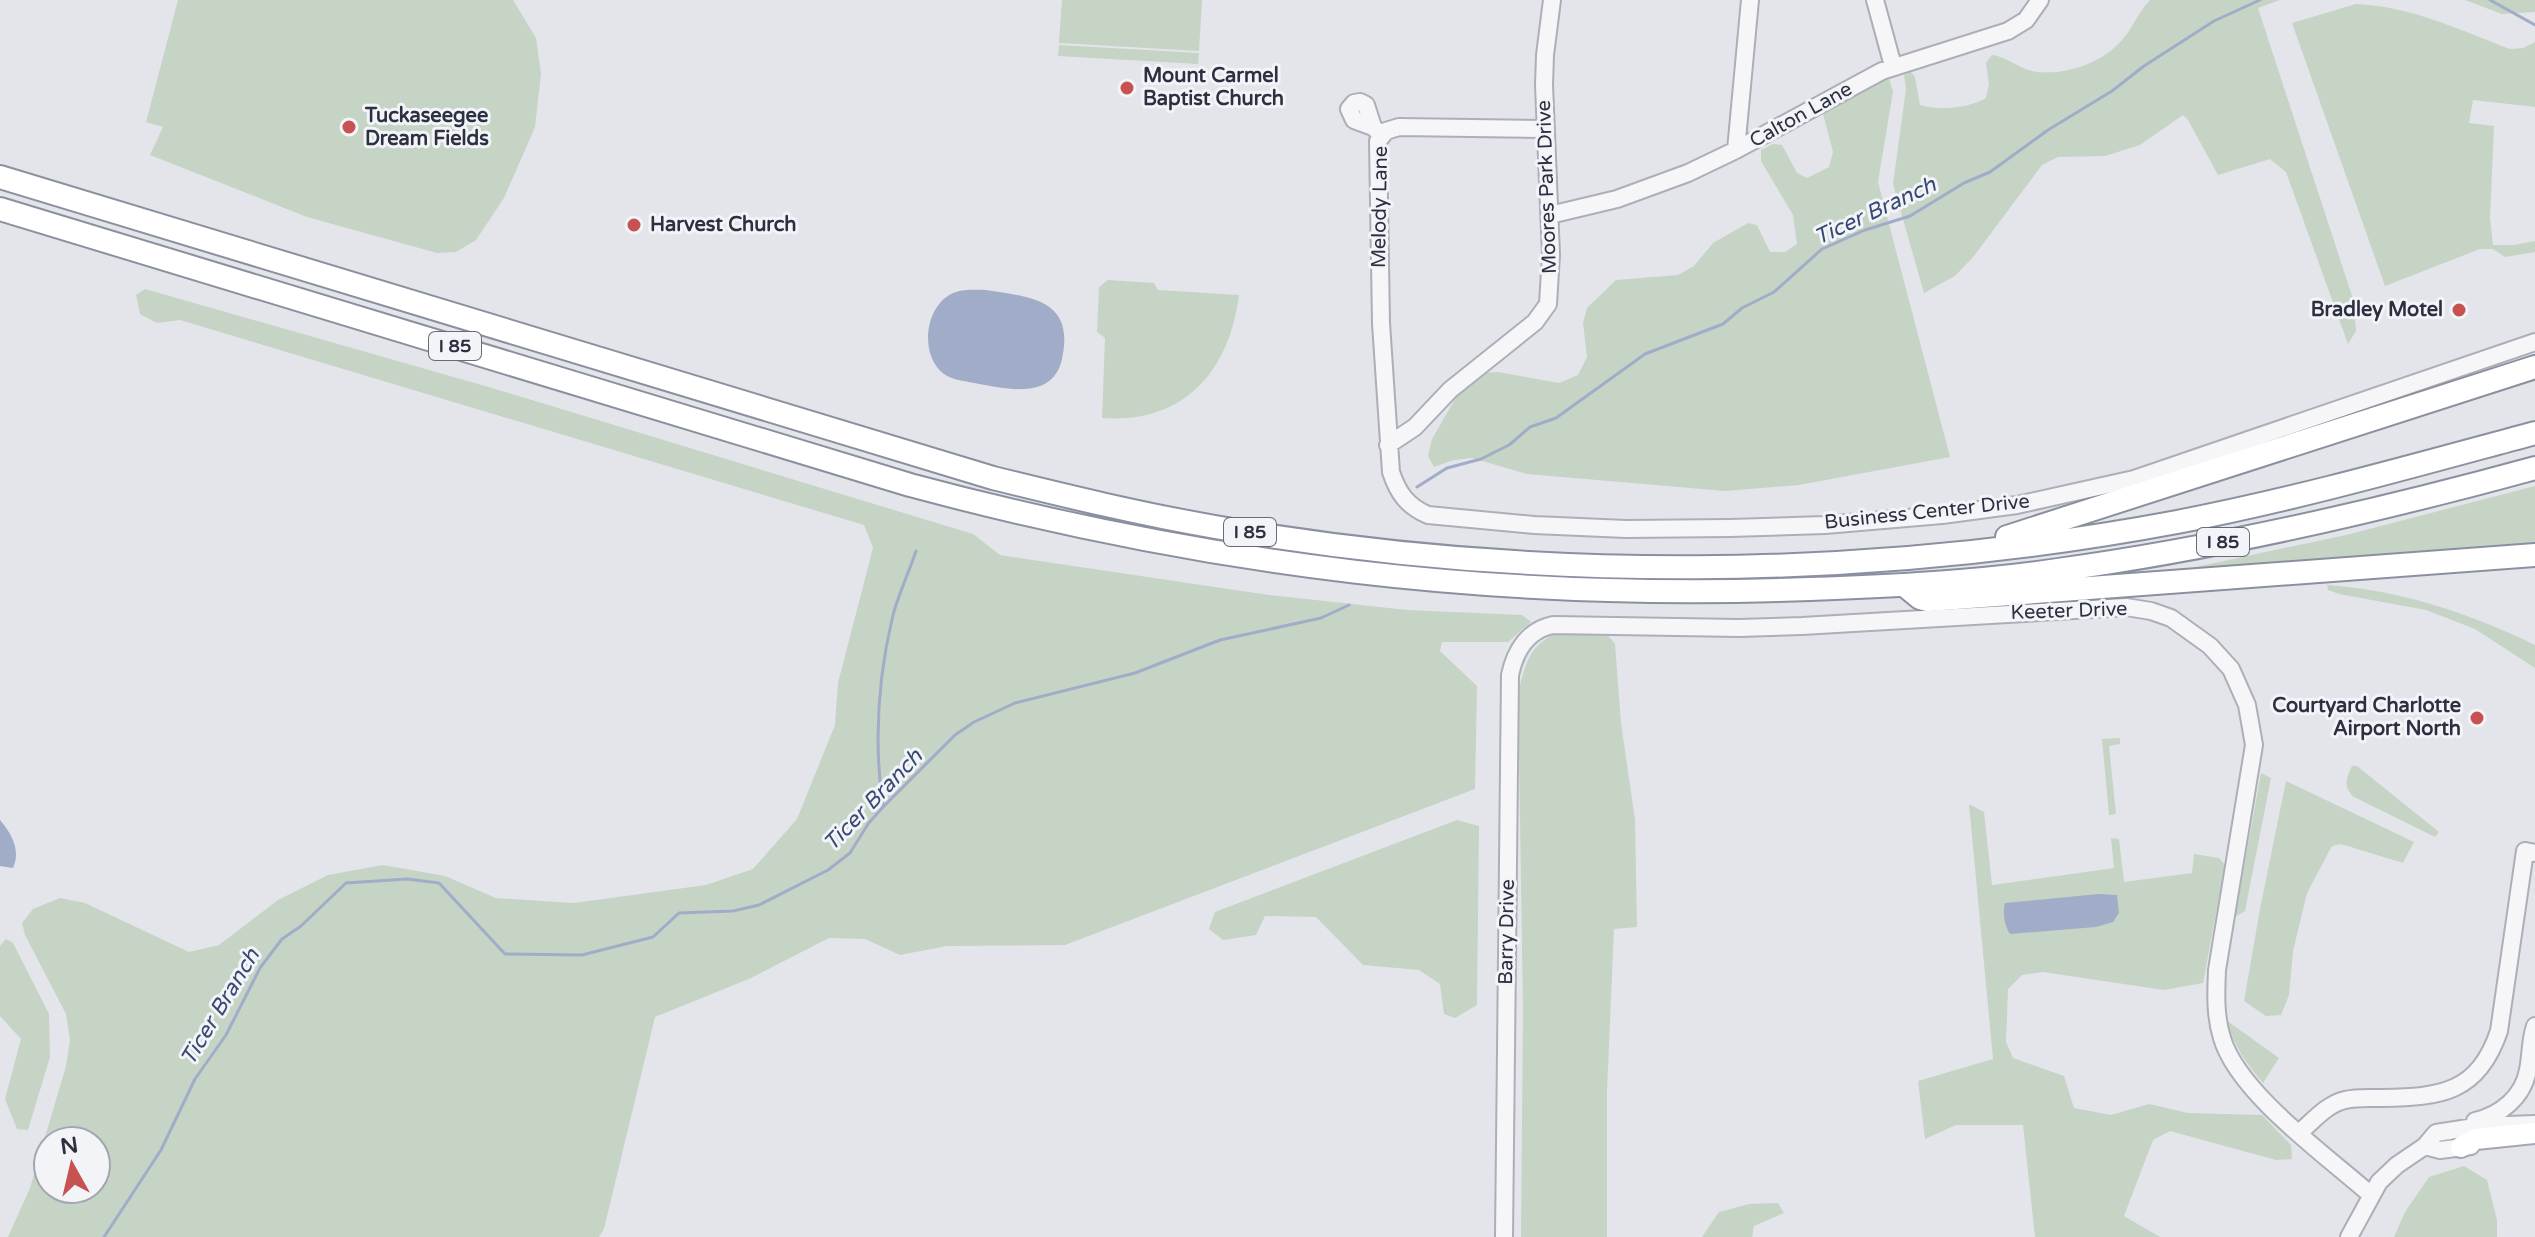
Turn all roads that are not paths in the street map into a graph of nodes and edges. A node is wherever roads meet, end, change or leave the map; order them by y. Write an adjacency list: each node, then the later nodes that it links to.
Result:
1 (1552, 0): 6 (street, Moores Park Drive)
2 (1750, 0): 7 (street)
3 (1875, 0): 5 (street)
4 (2040, 0): 5 (street, Calton Lane)
5 (1893, 66): 7 (street, Calton Lane)
6 (1546, 129): 10 (street, Moores Park Drive); 14 (street, Melody Lane)
7 (1736, 150): 10 (street, Calton Lane)
8 (0, 177): 16 (highway, I 85)
9 (0, 209): 18 (highway, I 85)
10 (1550, 215): 14 (street, Moores Park Drive)
11 (2535, 342): 14 (street, Business Center Drive)
12 (2535, 367): 16 (highway)
13 (2535, 433): 16 (highway, I 85)
14 (1388, 445)
15 (2535, 468): 18 (highway, I 85)
16 (1959, 552)
17 (2532, 554): 18 (highway)
18 (1904, 585)
19 (1532, 634): 23 (street, Keeter Drive); 28 (street, Barry Drive)
20 (2535, 853): 23 (street)
21 (2535, 1026): 25 (street)
22 (2535, 1124): 25 (street)
23 (2300, 1132): 27 (street, Keeter Drive)
24 (2535, 1133): 25 (main road)
25 (2456, 1139): 26 (street); 27 (street)
26 (2535, 1142)
27 (2371, 1195): 29 (street)
28 (1504, 1237)
29 (2349, 1237)

